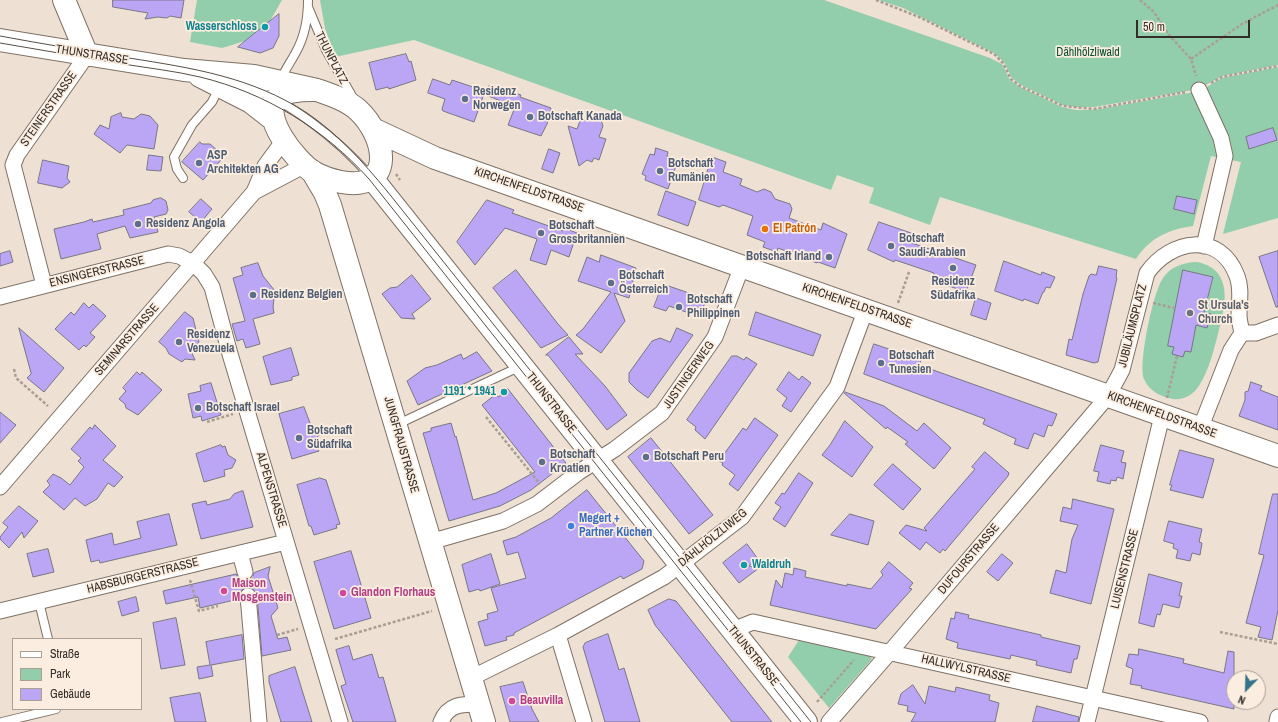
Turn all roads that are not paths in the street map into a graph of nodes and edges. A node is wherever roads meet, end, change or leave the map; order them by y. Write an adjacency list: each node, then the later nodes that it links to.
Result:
1 (64, 0): 4 (main road)
2 (308, 4): 9 (lane, THUNPLATZ); 10 (lane, THUNPLATZ)
3 (0, 40): 4 (main road, THUNSTRASSE)
4 (87, 55): 5 (main road, THUNSTRASSE); 15 (street, STEINERSTRASSE)
5 (184, 70): 6 (main road, THUNSTRASSE); 9 (main road, THUNSTRASSE)
6 (220, 85): 9 (main road, THUNSTRASSE); 18 (lane)
7 (317, 90): 9 (main road, THUNSTRASSE); 10 (main road, THUNPLATZ)
8 (1200, 90): 20 (street)
9 (277, 101): 12 (main road); 17 (lane)
10 (357, 108): 11 (main road, THUNPLATZ)
11 (373, 129): 13 (main road, THUNPLATZ); 14 (main road, KIRCHENFELDSTRASSE)
12 (284, 140): 16 (main road); 19 (street, SEMINARSTRASSE)
13 (382, 158): 14 (main road, KIRCHENFELDSTRASSE); 17 (main road)
14 (436, 158): 22 (main road, KIRCHENFELDSTRASSE)
15 (7, 165): 23 (street, STEINERSTRASSE)
16 (308, 168): 17 (main road); 19 (street, SEMINARSTRASSE); 31 (main road, JUNGFRAUSTRASSE)
17 (371, 177): 28 (main road, THUNSTRASSE)
18 (183, 178)
19 (254, 192): 21 (street, SEMINARSTRASSE)
20 (1204, 246): 27 (street, JUBILÄUMSPLATZ); 29 (street, JUBILÄUMSPLATZ)
21 (193, 263): 23 (street, ENSINGERSTRASSE); 35 (street, SEMINARSTRASSE); 36 (street, ALPENSTRASSE)
22 (742, 266): 25 (main road, KIRCHENFELDSTRASSE); 34 (street, JUSTINGERWEG)
23 (44, 285): 24 (street, ENSINGERSTRASSE)
24 (0, 297)
25 (866, 309): 29 (main road, KIRCHENFELDSTRASSE); 39 (street, DÄHLHÖLZLIWEG)
26 (1278, 325): 27 (street)
27 (1239, 338): 32 (street)
28 (522, 366): 31 (lane); 34 (main road, THUNSTRASSE)
29 (1108, 396): 30 (main road, KIRCHENFELDSTRASSE); 47 (street, DUFOURSTRASSE)
30 (1164, 408): 32 (main road, KIRCHENFELDSTRASSE); 49 (street, LUISENSTRASSE)
31 (396, 426): 37 (main road, JUNGFRAUSTRASSE)
32 (1200, 429): 33 (main road, KIRCHENFELDSTRASSE)
33 (1278, 456)
34 (597, 460): 37 (street, JUSTINGERWEG); 39 (main road, THUNSTRASSE)
35 (0, 487)
36 (286, 542): 38 (street, HABSBURGERSTRASSE); 55 (street, ALPENSTRASSE)
37 (430, 542): 48 (main road, JUNGFRAUSTRASSE)
38 (240, 553): 40 (street); 42 (street, HABSBURGERSTRASSE)
39 (681, 565): 44 (main road, THUNSTRASSE); 45 (street, DÄHLHÖLZLIWEG)
40 (245, 572)
41 (248, 596): 54 (street)
42 (39, 602): 43 (street, HABSBURGERSTRASSE); 46 (lane)
43 (0, 611)
44 (733, 630): 47 (street, HALLWYLSTRASSE); 58 (main road, THUNSTRASSE)
45 (558, 635): 48 (street, DÄHLHÖLZLIWEG); 57 (street)
46 (48, 638)
47 (890, 652): 49 (street, HALLWYLSTRASSE); 59 (street, DUFOURSTRASSE)
48 (471, 678): 51 (main road, JUNGFRAUSTRASSE)
49 (1093, 698): 60 (street, LUISENSTRASSE); 61 (street, HALLWYLSTRASSE)
50 (52, 710): 53 (lane)
51 (481, 713): 56 (street)
52 (1278, 717): 62 (street)
53 (2, 722)
54 (259, 722)
55 (340, 722)
56 (441, 722)
57 (584, 722)
58 (806, 722)
59 (829, 722)
60 (1087, 722)
61 (1200, 722)
62 (1277, 722)

